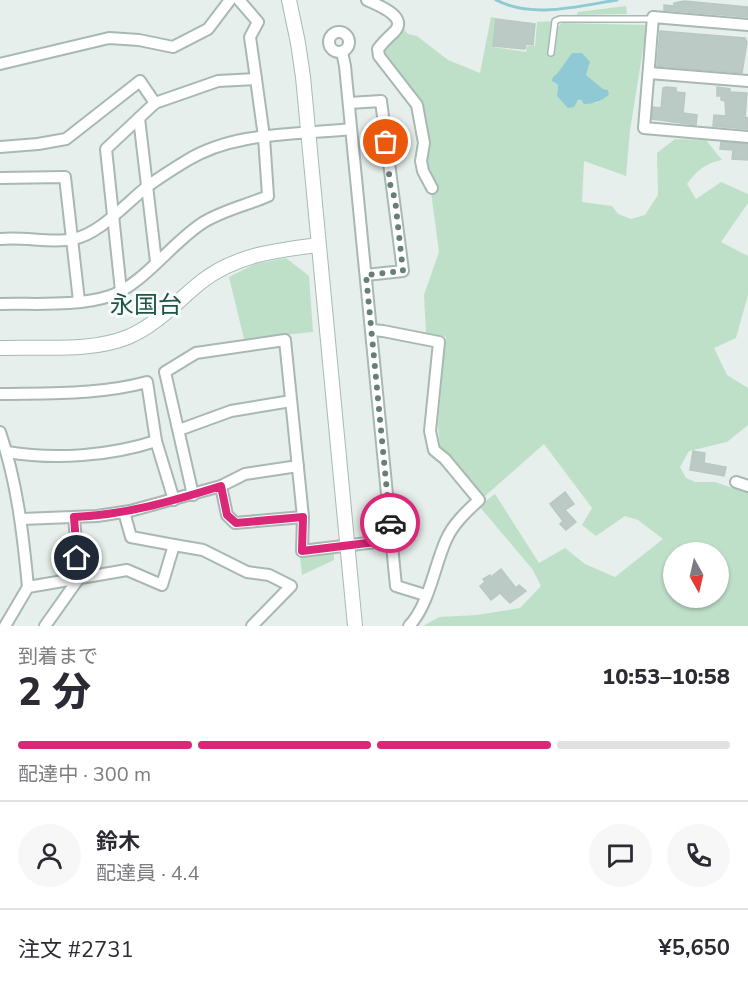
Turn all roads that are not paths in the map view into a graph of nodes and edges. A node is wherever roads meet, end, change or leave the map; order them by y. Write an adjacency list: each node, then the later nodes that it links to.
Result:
1 (230, 0): 9 (street)
2 (239, 0): 11 (street)
3 (289, 0): 17 (street)
4 (367, 0): 23 (street)
5 (653, 19): 6 (street); 8 (lane); 10 (street)
6 (748, 25)
7 (342, 52): 14 (street)
8 (551, 53)
9 (0, 64)
10 (649, 73): 12 (street); 18 (street)
11 (256, 79): 13 (street); 19 (street)
12 (748, 81)
13 (155, 103): 15 (street); 20 (street)
14 (349, 103): 16 (street); 29 (street)
15 (139, 118): 22 (street); 24 (street)
16 (351, 129): 17 (street); 29 (street)
17 (308, 134): 19 (street); 27 (street)
18 (748, 136)
19 (264, 137): 22 (street); 28 (street)
20 (0, 147)
21 (0, 178): 26 (street)
22 (147, 187): 24 (street); 28 (street)
23 (432, 188)
24 (113, 216): 26 (street); 30 (street)
25 (0, 239): 26 (street)
26 (72, 240): 31 (street)
27 (318, 245): 34 (street); 53 (street)
28 (156, 262): 30 (street)
29 (366, 275): 33 (street)
30 (121, 291): 31 (street)
31 (79, 301): 32 (street)
32 (0, 304)
33 (372, 330): 51 (street); 56 (street)
34 (0, 348)
35 (0, 394): 39 (street)
36 (291, 402): 37 (street); 37 (street); 41 (street)
37 (179, 430): 45 (street)
38 (0, 432): 40 (street)
39 (156, 441): 40 (street); 46 (street)
40 (7, 452): 50 (street)
41 (298, 466): 43 (street); 49 (street)
42 (736, 482): 44 (street)
43 (221, 486): 45 (street); 49 (street)
44 (748, 486)
45 (193, 495): 46 (street)
46 (174, 500): 47 (street)
47 (124, 512): 48 (street); 52 (street)
48 (74, 517): 50 (street); 54 (street)
49 (303, 517): 53 (street)
50 (22, 519): 55 (street)
51 (392, 540): 53 (street); 56 (street)
52 (174, 545): 54 (street); 59 (street)
53 (348, 546): 60 (street)
54 (79, 578): 55 (street); 58 (street)
55 (28, 587): 57 (street)
56 (425, 596): 61 (street)
57 (5, 626)
58 (45, 626)
59 (252, 626)
60 (355, 626)
61 (409, 626)

